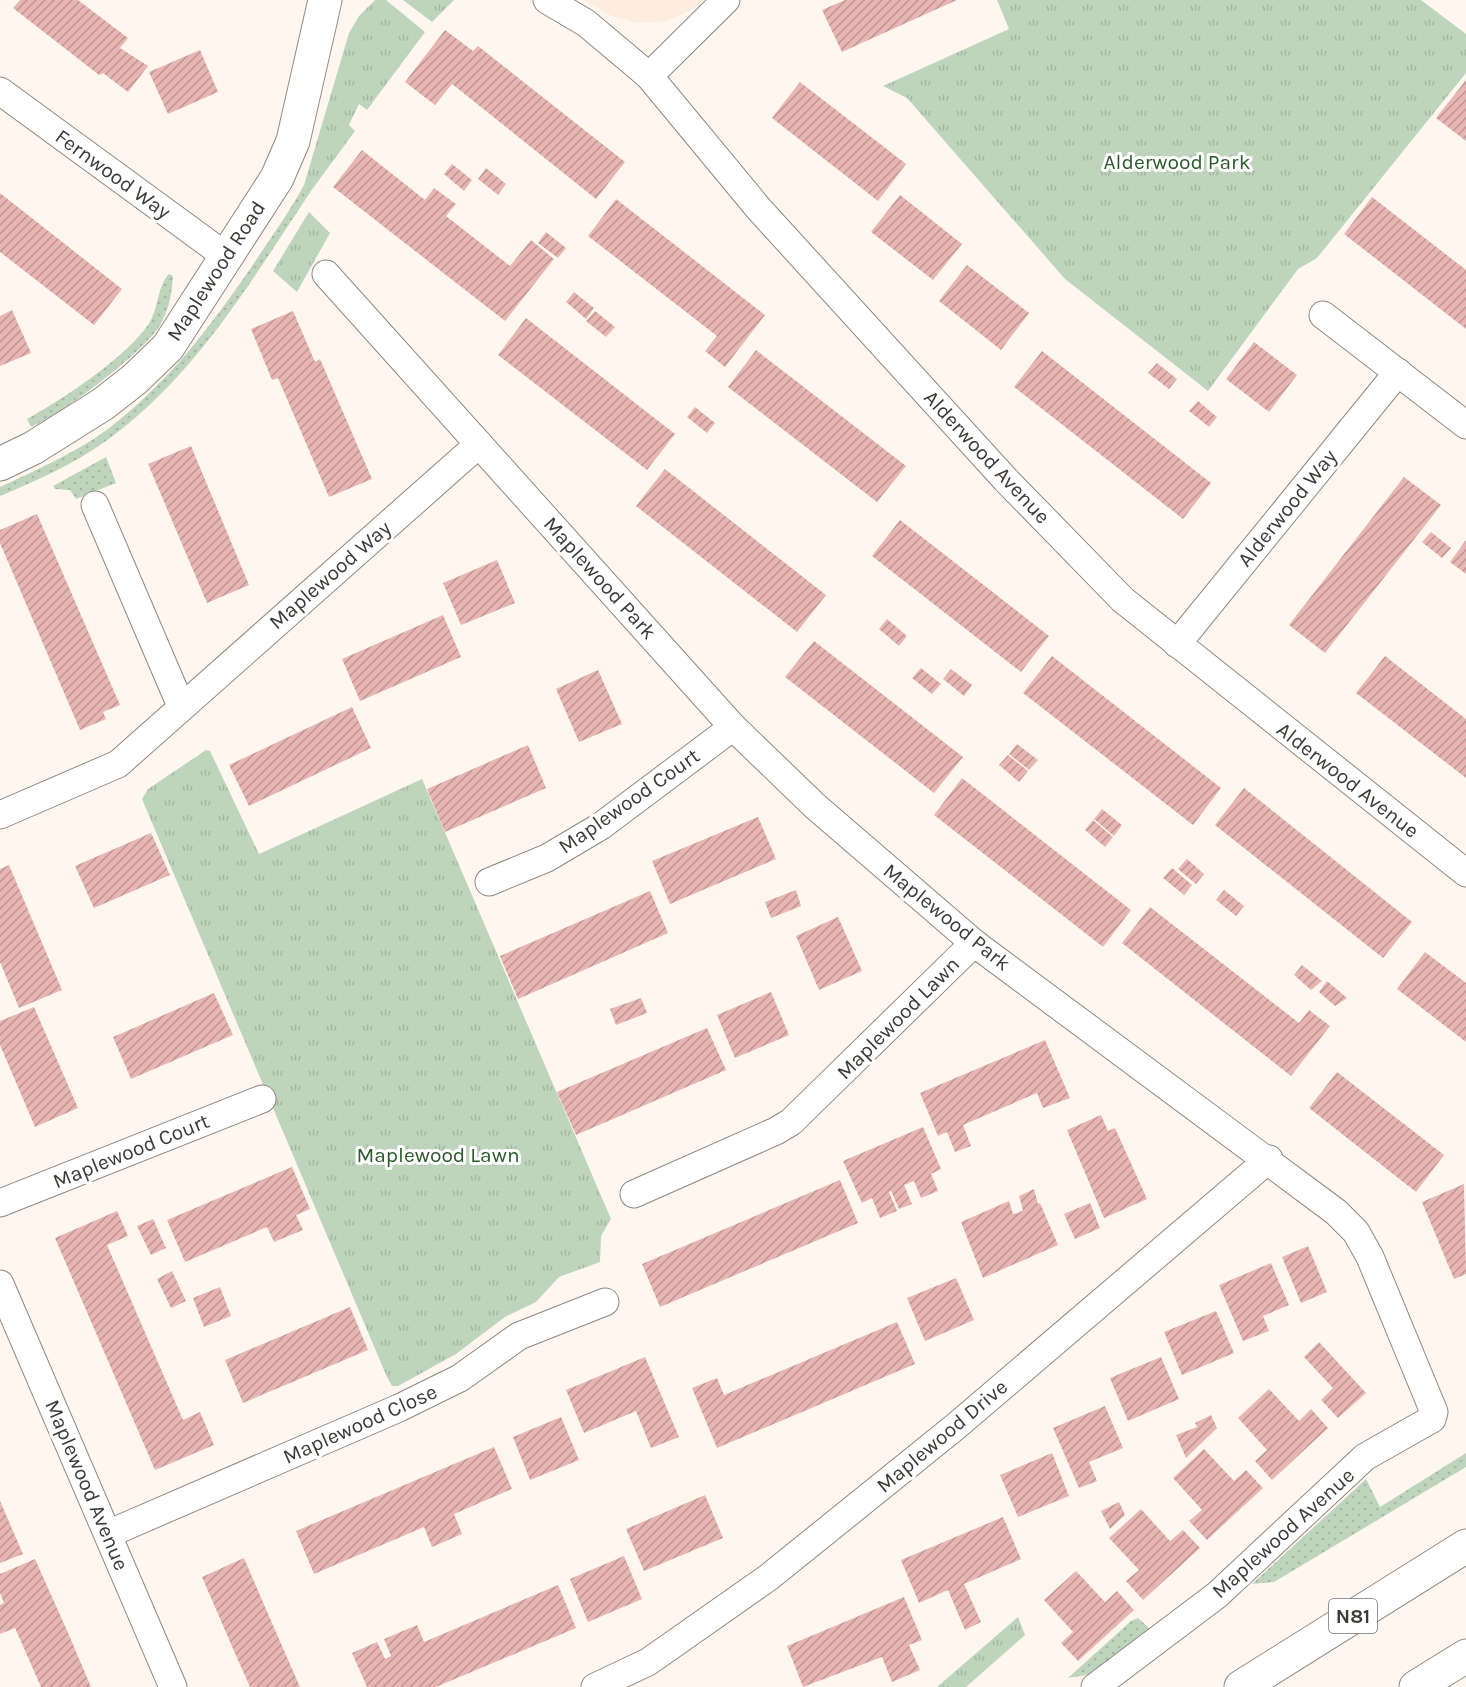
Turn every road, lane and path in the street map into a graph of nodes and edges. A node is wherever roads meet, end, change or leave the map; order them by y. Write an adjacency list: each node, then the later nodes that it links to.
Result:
1 (325, 0): 6 (street, Maplewood Road)
2 (547, 0): 4 (street, Alderwood Avenue)
3 (726, 0): 4 (street)
4 (649, 76): 14 (street, Alderwood Avenue)
5 (0, 91): 6 (street, Fernwood Way)
6 (227, 257): 12 (street, Maplewood Road)
7 (326, 274): 11 (street, Maplewood Park)
8 (1323, 315): 9 (street)
9 (1398, 372): 10 (street); 14 (street, Alderwood Way)
10 (1466, 426)
11 (478, 444): 15 (street, Maplewood Way); 16 (street, Maplewood Park)
12 (0, 464)
13 (95, 505): 15 (street)
14 (1177, 644): 18 (street, Alderwood Avenue)
15 (181, 706): 17 (street, Maplewood Way)
16 (733, 727): 19 (street, Maplewood Court); 20 (street, Maplewood Park)
17 (0, 815)
18 (1466, 873)
19 (489, 882)
20 (974, 943): 22 (street, Maplewood Park); 23 (street, Maplewood Lawn)
21 (262, 1099): 24 (street, Maplewood Court)
22 (1269, 1159): 27 (street, Maplewood Park); 32 (street, Maplewood Drive)
23 (634, 1194)
24 (0, 1203)
25 (0, 1284): 28 (street, Maplewood Avenue)
26 (605, 1302): 28 (street, Maplewood Close)
27 (1417, 1369): 33 (street, Maplewood Avenue)
28 (108, 1534): 31 (street, Maplewood Avenue)
29 (1466, 1545): 34 (street, N81)
30 (1466, 1656): 35 (street)
31 (173, 1687)
32 (595, 1687)
33 (1095, 1687)
34 (1241, 1687)
35 (1416, 1687)

